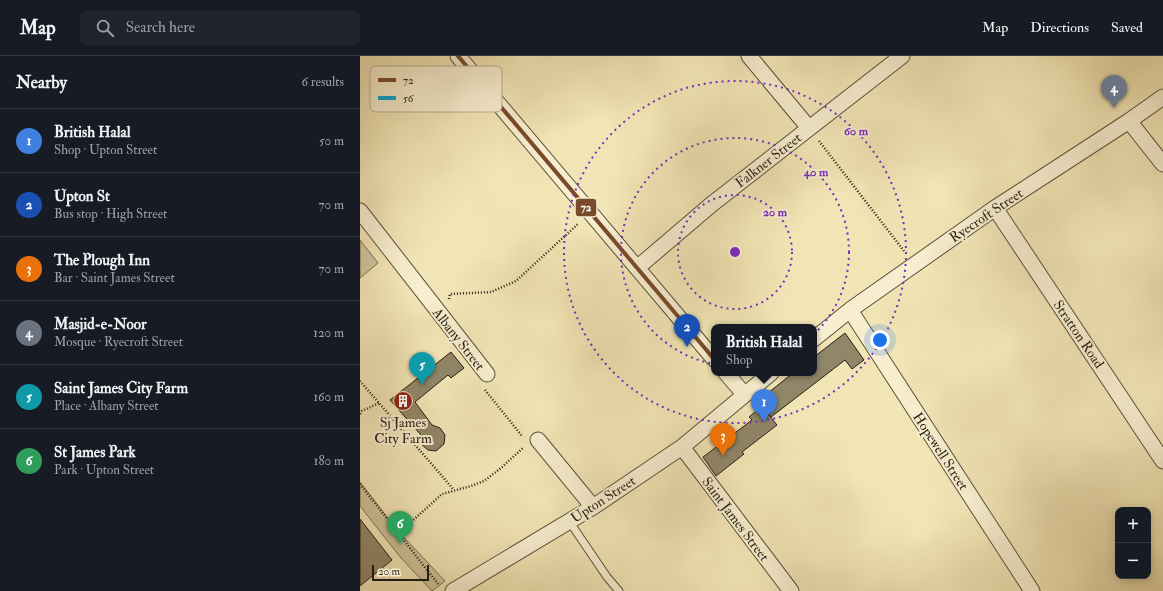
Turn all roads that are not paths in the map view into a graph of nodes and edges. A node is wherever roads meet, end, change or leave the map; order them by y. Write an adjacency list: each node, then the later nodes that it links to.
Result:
1 (458, 56): 4 (street)
2 (749, 56): 8 (street)
3 (902, 56): 8 (street, Falkner Street)
4 (466, 66)
5 (1163, 97): 7 (street, Ryecroft Street)
6 (502, 108): 12 (street)
7 (1129, 121): 9 (street); 10 (street, Ryecroft Street)
8 (809, 128): 12 (street, Falkner Street)
9 (1163, 164)
10 (995, 208): 13 (street, Ryecroft Street); 22 (street, Stratton Road)
11 (360, 211): 16 (street, Albany Street)
12 (637, 268): 15 (street)
13 (850, 310): 14 (street, Ryecroft Street); 29 (street, Hopewell Street)
14 (817, 337)
15 (711, 355)
16 (487, 374)
17 (729, 376): 19 (street)
18 (767, 376): 19 (street)
19 (744, 394): 21 (street, Upton Street)
20 (533, 442): 23 (street)
21 (682, 447): 23 (street, Upton Street); 28 (street, Saint James Street)
22 (1163, 461)
23 (593, 507): 24 (street, Upton Street)
24 (569, 521): 25 (street, Upton Street); 27 (lane)
25 (473, 586): 26 (street, Upton Street)
26 (453, 591)
27 (619, 591)
28 (791, 591)
29 (1032, 591)

